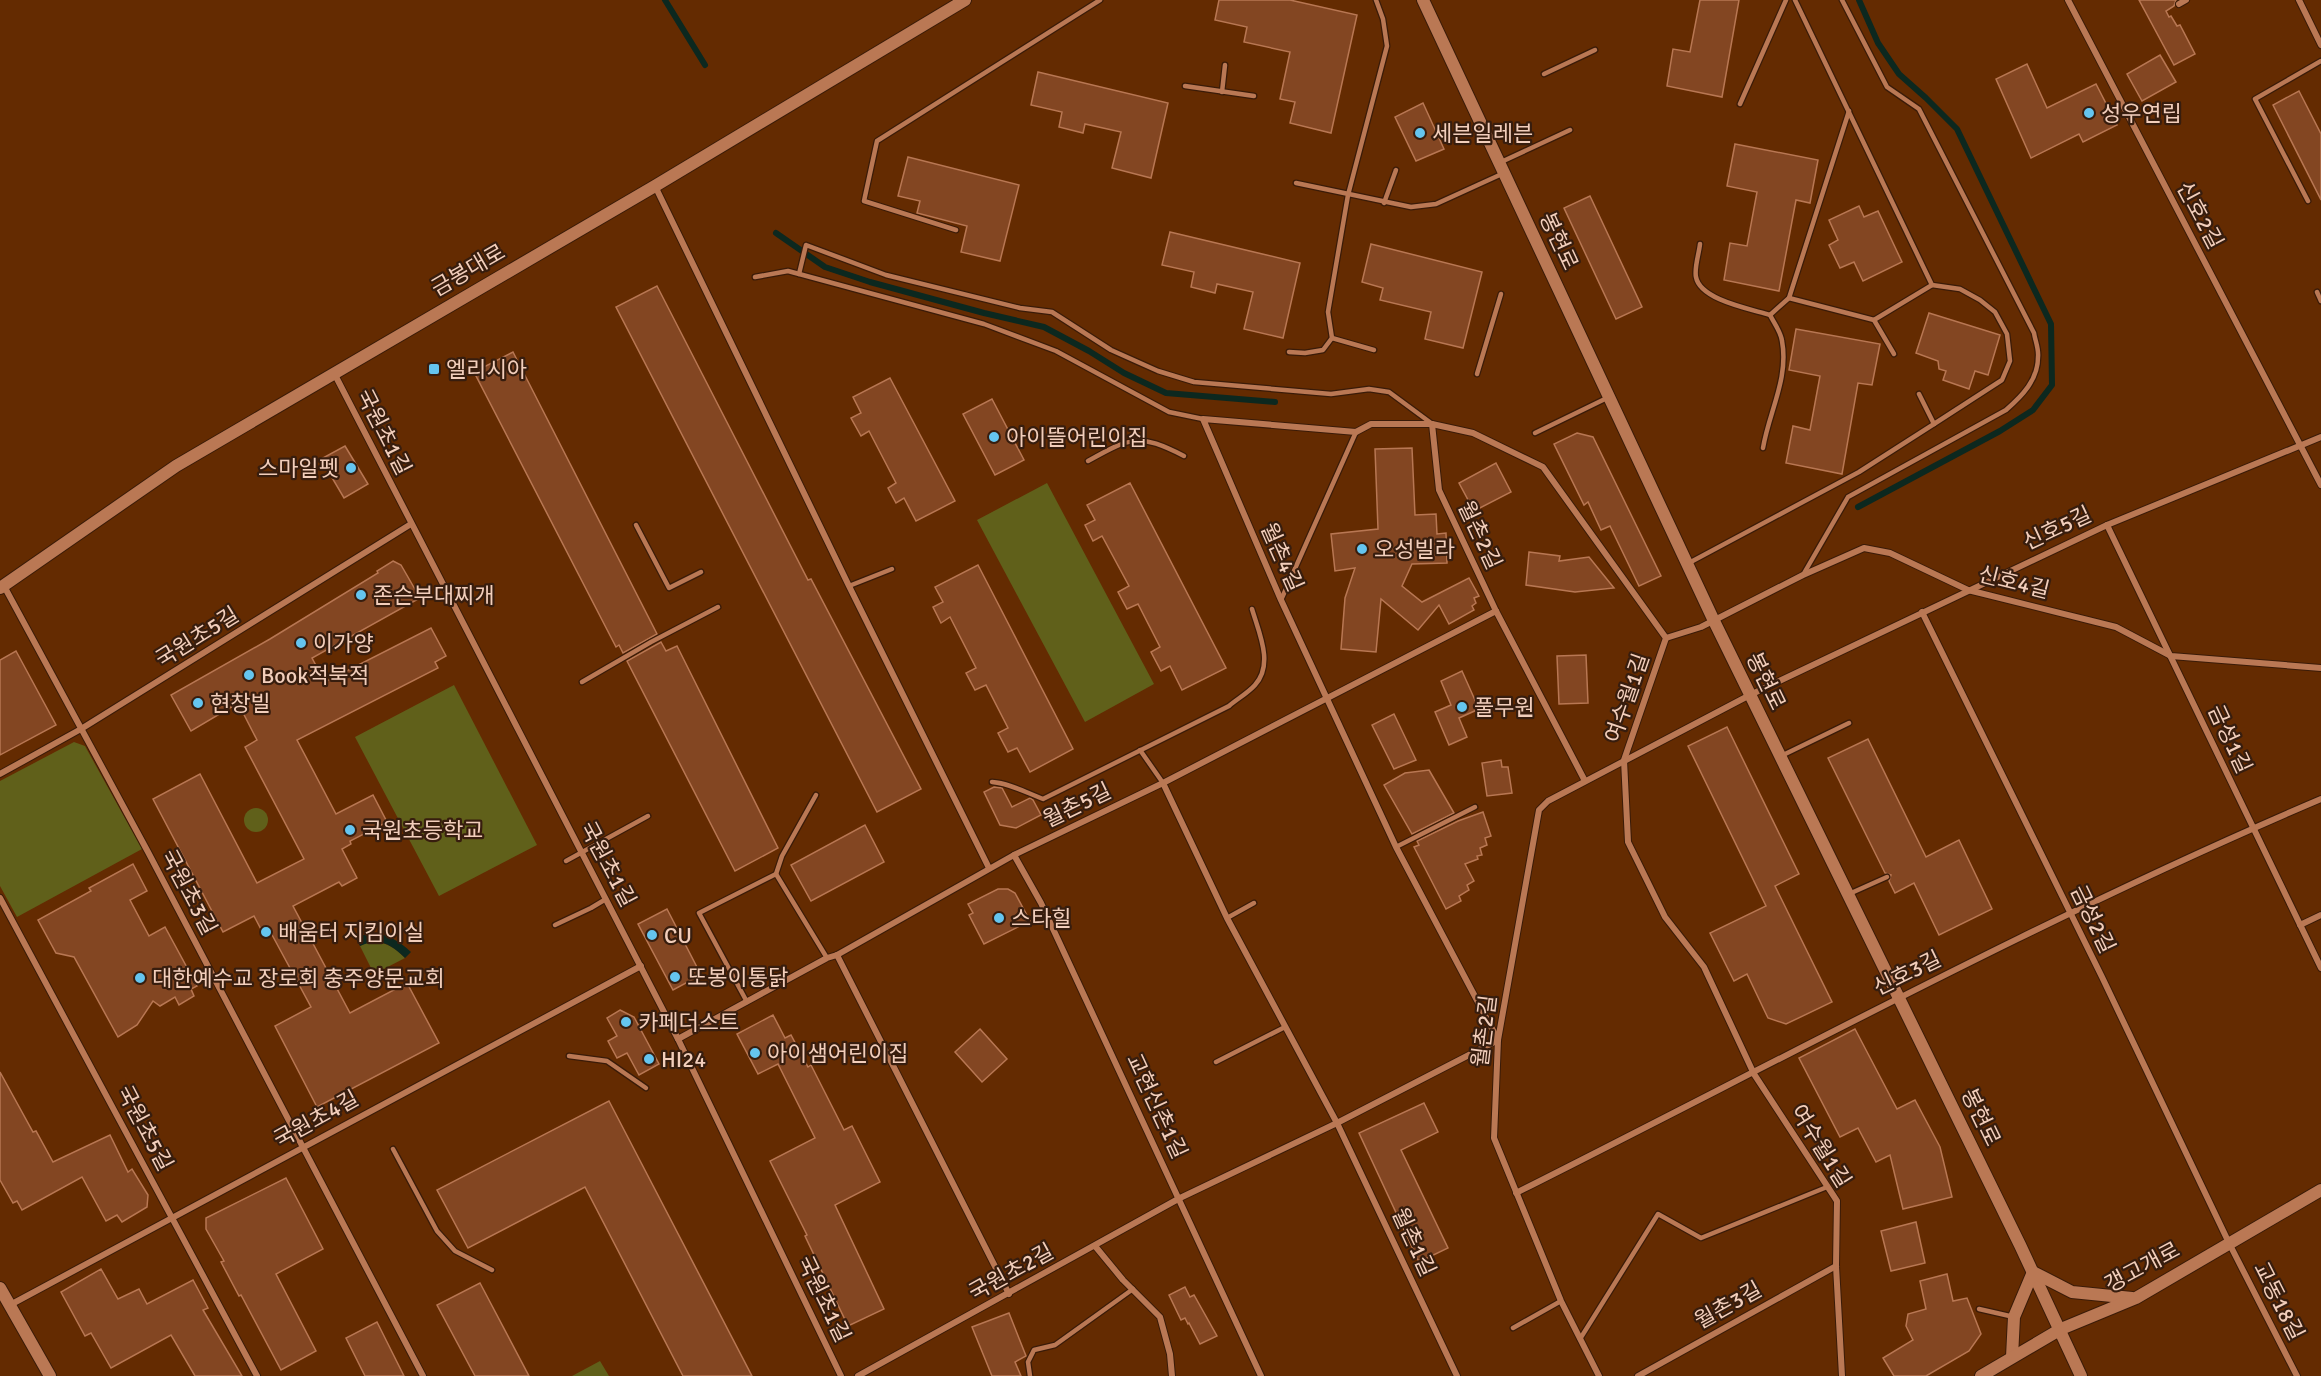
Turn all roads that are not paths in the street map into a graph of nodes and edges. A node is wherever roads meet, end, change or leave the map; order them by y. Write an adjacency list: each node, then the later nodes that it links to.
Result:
1 (965, 0): 24 (street, 금봉대로)
2 (1100, 0): 28 (lane)
3 (1376, 0): 25 (lane)
4 (1423, 0): 21 (street, 봉현로)
5 (1786, 0): 18 (lane)
6 (1795, 0): 19 (lane)
7 (1842, 0): 64 (lane)
8 (2068, 0): 53 (street, 신호2길)
9 (2299, 0): 10 (street)
10 (2321, 45)
11 (1595, 50): 14 (lane)
12 (2321, 61): 26 (lane)
13 (1225, 65): 16 (lane)
14 (1544, 74)
15 (1185, 86): 16 (lane)
16 (1222, 92): 17 (lane)
17 (1254, 96)
18 (1740, 104)
19 (1849, 111): 32 (lane); 35 (lane)
20 (1570, 130): 21 (lane)
21 (1502, 168): 27 (lane); 46 (street, 봉현로)
22 (1396, 170): 27 (lane)
23 (1296, 183): 25 (lane)
24 (655, 186): 43 (street, 금봉대로); 65 (street)
25 (1348, 195): 27 (lane); 39 (lane)
26 (2308, 201)
27 (1384, 203)
28 (956, 230)
29 (1700, 244): 37 (lane)
30 (799, 274): 31 (lane); 47 (lane); 48 (lane)
31 (755, 277)
32 (1932, 285): 38 (lane); 49 (lane)
33 (2317, 292): 36 (lane)
34 (1501, 294): 44 (lane)
35 (1789, 298): 37 (lane); 38 (lane)
36 (2321, 301)
37 (1770, 315): 54 (lane)
38 (1874, 320): 42 (lane)
39 (1332, 338): 40 (lane); 41 (lane)
40 (1374, 350)
41 (1289, 352)
42 (1894, 354)
43 (334, 372): 58 (street, 국원초1길); 66 (street, 금봉대로)
44 (1477, 374)
45 (1918, 393): 49 (lane)
46 (1610, 397): 51 (lane); 61 (street, 봉현로)
47 (1203, 419): 50 (street); 68 (street, 월촌4길)
48 (1432, 424): 50 (street, 여수월1길); 71 (street, 월촌2길); 74 (street, 여수월1길)
49 (1934, 424): 61 (lane)
50 (1356, 432): 68 (lane)
51 (1535, 434)
52 (2321, 437): 53 (street, 신호5길)
53 (2301, 447): 57 (street, 신호2길); 60 (street, 신호5길)
54 (1762, 448)
55 (1184, 456): 56 (lane)
56 (1088, 461)
57 (2321, 486)
58 (411, 525): 81 (street, 국원초5길); 95 (street, 국원초1길)
59 (636, 525): 63 (lane)
60 (2107, 525): 67 (street, 신호5길); 75 (street, 금성1길)
61 (1687, 564): 73 (street, 봉현로)
62 (892, 568): 65 (lane)
63 (700, 572)
64 (1803, 575): 67 (street, 신호4길); 73 (street, 신호4길)
65 (849, 586): 98 (street)
66 (2, 587): 81 (street, 국원초3길)
67 (1968, 590): 72 (street, 신호5길); 75 (street, 신호4길)
68 (1281, 600): 79 (street, 월촌4길)
69 (718, 607): 77 (lane)
70 (1252, 609): 82 (lane)
71 (1496, 611): 79 (street, 월촌5길); 86 (street, 월촌2길)
72 (1922, 612): 78 (street, 신호5길); 105 (street, 금성2길)
73 (1713, 621): 74 (street, 신호4길); 78 (street, 봉현로)
74 (1666, 638): 84 (street, 여수월1길)
75 (2171, 656): 76 (street, 신호4길); 93 (street, 금성1길)
76 (2321, 668)
77 (582, 682)
78 (1750, 695): 83 (street, 봉현로); 84 (street, 신호5길)
79 (1326, 698): 88 (street, 월촌5길); 94 (street, 월촌4길)
80 (1849, 723): 83 (lane)
81 (81, 729): 85 (street, 국원초5길); 124 (street, 국원초3길)
82 (1140, 750): 87 (lane); 88 (lane)
83 (1780, 756): 101 (street, 봉현로)
84 (1624, 760): 86 (street, 월촌2길); 121 (street, 여수월1길)
85 (0, 774)
86 (1585, 781): 118 (street, 월촌2길)
87 (992, 782)
88 (1163, 783): 96 (street, 월촌5길); 107 (street, 월촌1길)
89 (816, 795): 99 (lane)
90 (2321, 799): 93 (street, 신호3길)
91 (1475, 807): 94 (lane)
92 (648, 816): 95 (lane)
93 (2252, 828): 105 (street, 신호3길); 109 (street, 금성1길)
94 (1396, 847): 118 (street, 월촌4길)
95 (581, 852): 97 (lane); 103 (street, 국원초1길)
96 (1014, 855): 98 (street, 월촌5길); 129 (street, 교현신촌1길)
97 (566, 861)
98 (989, 868): 110 (street, 월촌5길)
99 (776, 874): 111 (lane); 115 (lane)
100 (1887, 877): 101 (lane)
101 (1849, 894): 114 (street, 봉현로)
102 (0, 898): 130 (street, 국원초5길)
103 (606, 898): 108 (lane); 112 (street, 국원초1길)
104 (1254, 903): 107 (lane)
105 (2071, 914): 114 (street, 신호3길); 131 (street, 금성2길)
106 (2321, 915): 109 (street)
107 (1227, 918): 116 (street, 월촌1길)
108 (555, 925)
109 (2300, 925): 113 (street, 금성1길)
110 (837, 955): 111 (street, 월촌5길); 138 (street)
111 (828, 958): 115 (street, 월촌5길)
112 (641, 966): 117 (street, 국원초1길); 124 (street, 국원초4길)
113 (2321, 968)
114 (1899, 996): 121 (street, 신호3길); 135 (street, 봉현로)
115 (747, 1002): 117 (street, 월촌5길)
116 (1285, 1027): 120 (lane); 123 (street, 월촌1길)
117 (678, 1039): 151 (street, 국원초1길)
118 (1498, 1040): 123 (street); 128 (street, 월촌2길)
119 (569, 1056): 122 (lane)
120 (1216, 1062)
121 (1754, 1074): 126 (street, 여수월1길); 128 (street, 신호3길)
122 (646, 1088)
123 (1337, 1124): 129 (street); 156 (street, 월촌1길)
124 (303, 1147): 130 (street, 국원초4길); 150 (street, 국원초3길)
125 (393, 1149): 134 (lane)
126 (1827, 1187): 133 (street, 여수월1길); 146 (lane)
127 (2321, 1190): 131 (street, 갱고개로)
128 (1516, 1193): 140 (street, 월촌2길)
129 (1180, 1198): 132 (street, 국원초2길); 155 (street, 교현신촌1길)
130 (172, 1217): 141 (street, 국원초4길); 149 (street, 국원초5길)
131 (2229, 1243): 139 (street, 갱고개로); 162 (street, 교동18길)
132 (1095, 1246): 137 (street); 138 (street, 국원초2길)
133 (1836, 1266): 158 (street, 월촌3길); 159 (street, 여수월1길)
134 (492, 1270)
135 (2033, 1272): 139 (street); 143 (street); 145 (street, 봉현로)
136 (0, 1288): 141 (street)
137 (1133, 1289): 153 (lane); 154 (street)
138 (1009, 1294): 152 (street, 국원초2길)
139 (2136, 1298): 145 (street, 갱고개로)
140 (1561, 1301): 144 (lane); 146 (street, 월촌2길)
141 (10, 1305): 148 (street)
142 (1979, 1309): 143 (lane)
143 (2014, 1317): 147 (street)
144 (1513, 1328)
145 (2061, 1329): 147 (street, 갱고개로); 161 (street, 봉현로)
146 (1580, 1339): 157 (street, 월촌2길)
147 (2012, 1358): 160 (street, 갱고개로)
148 (50, 1376)
149 (257, 1376)
150 (423, 1376)
151 (841, 1376)
152 (858, 1376)
153 (1030, 1376)
154 (1172, 1376)
155 (1261, 1376)
156 (1457, 1376)
157 (1599, 1376)
158 (1638, 1376)
159 (1842, 1376)
160 (1981, 1376)
161 (2081, 1376)
162 (2297, 1376)

